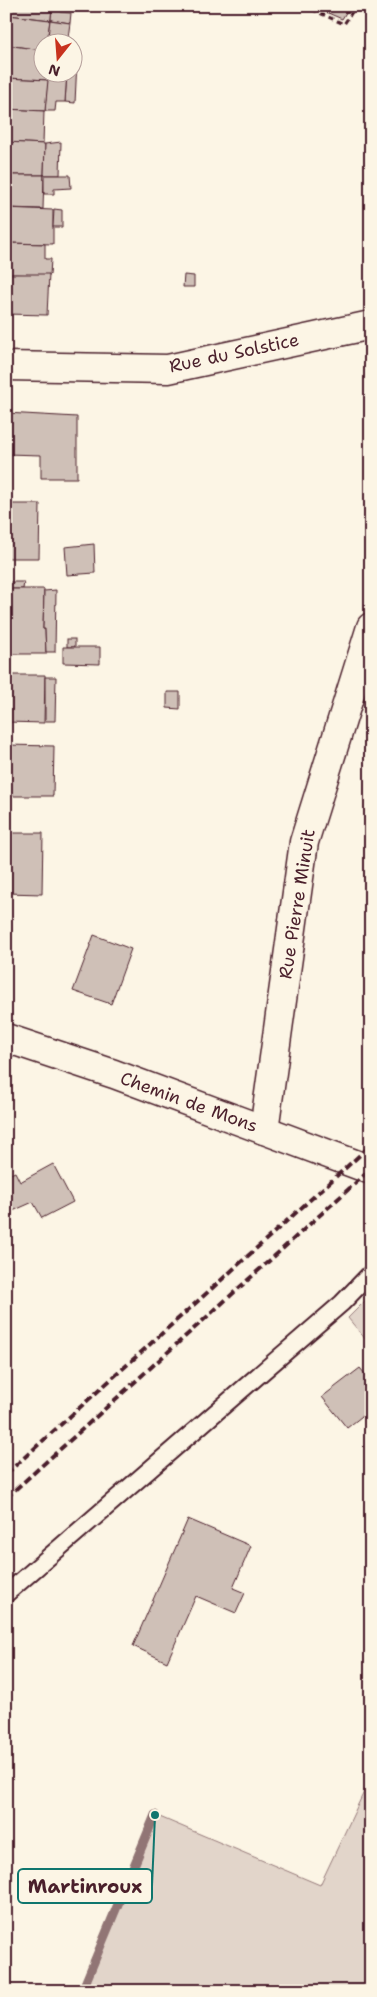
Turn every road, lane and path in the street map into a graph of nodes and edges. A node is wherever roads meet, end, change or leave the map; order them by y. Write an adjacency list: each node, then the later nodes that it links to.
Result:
1 (304, 6): 2 (path)
2 (356, 6)
3 (371, 325): 4 (street, Rue du Solstice)
4 (6, 366)
5 (371, 627): 7 (street, Rue Pierre Minuit)
6 (6, 1038): 7 (street, Chemin de Mons)
7 (264, 1130): 8 (street, Chemin de Mons)
8 (371, 1170)
9 (371, 1273): 10 (lane)
10 (6, 1594)

